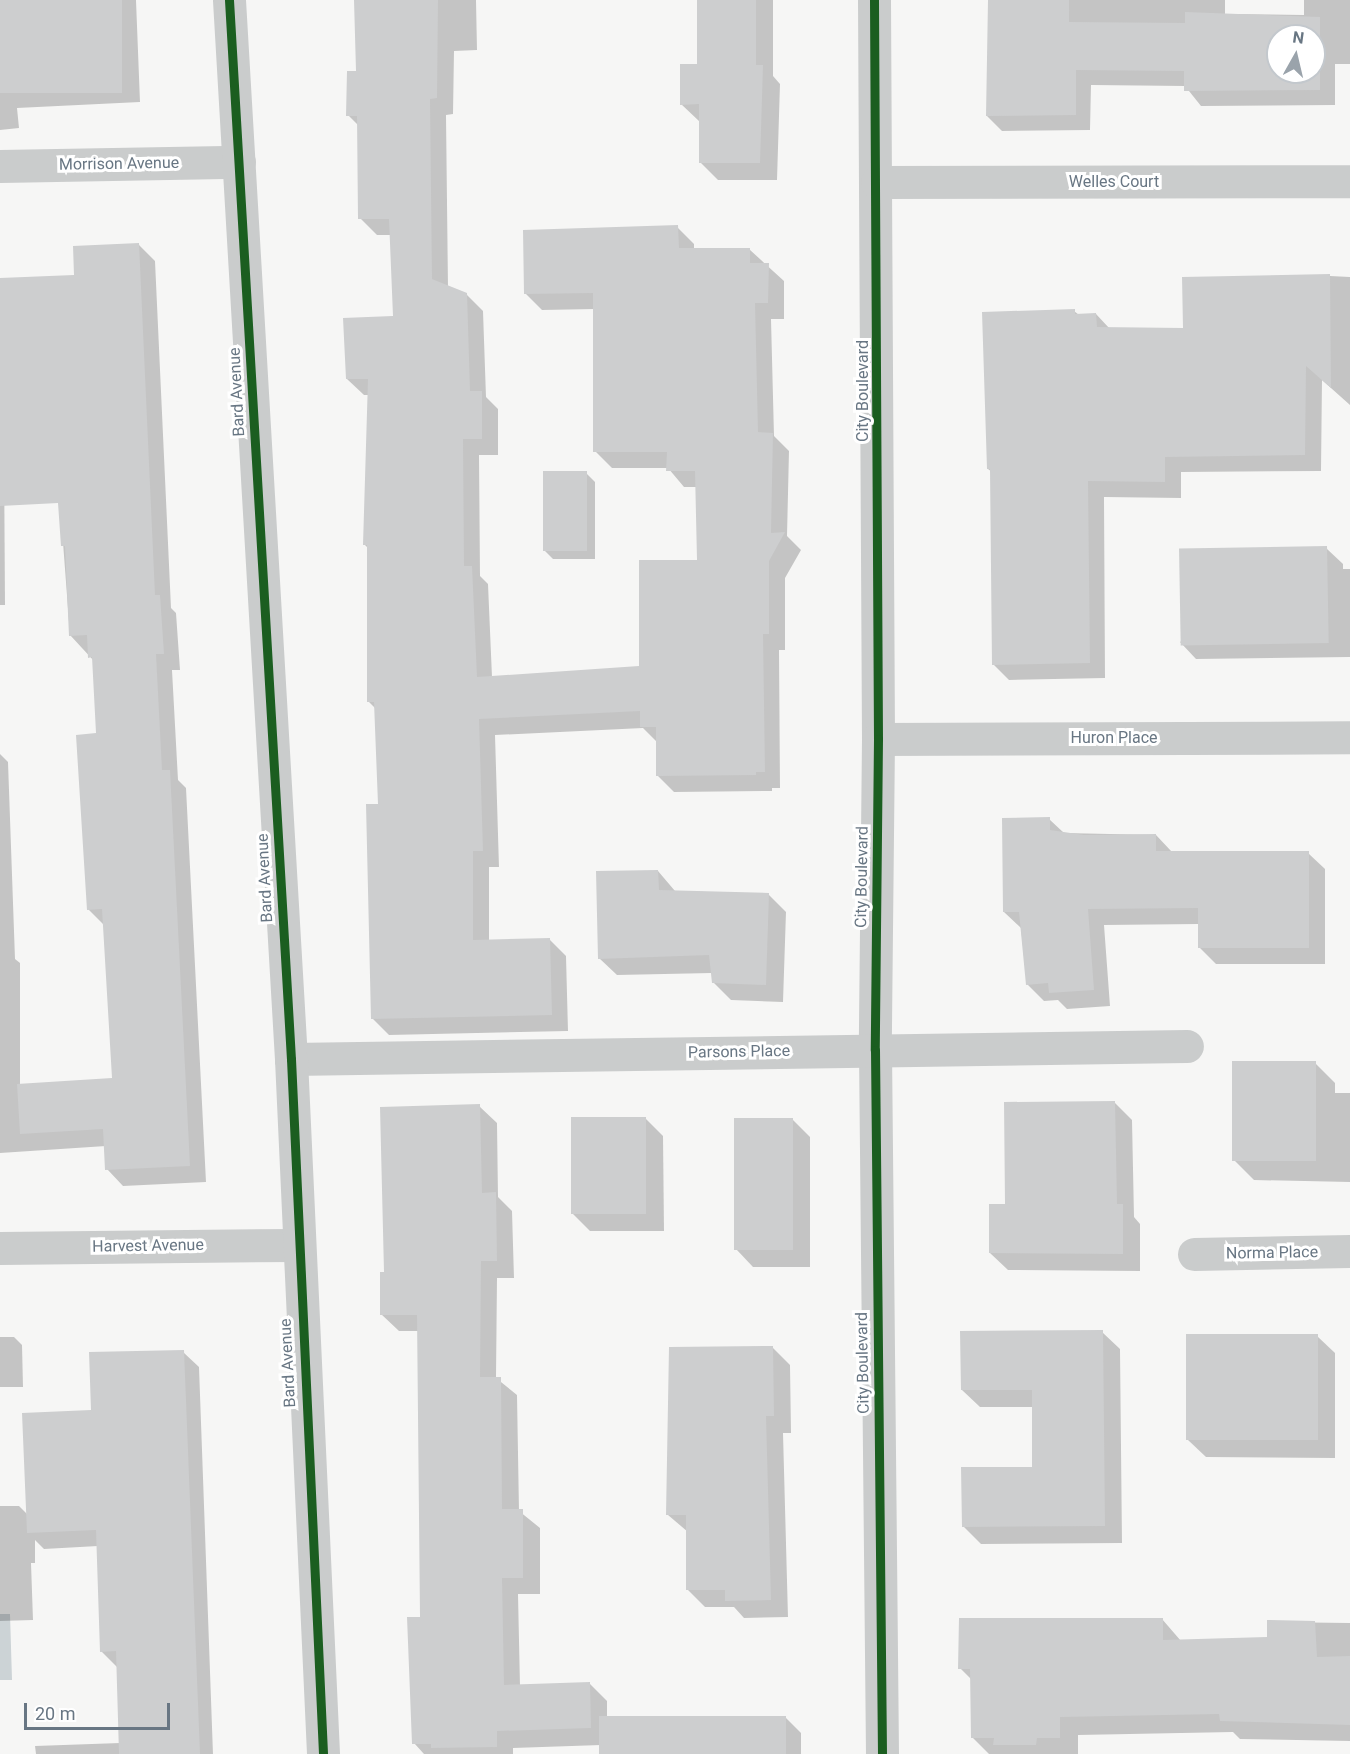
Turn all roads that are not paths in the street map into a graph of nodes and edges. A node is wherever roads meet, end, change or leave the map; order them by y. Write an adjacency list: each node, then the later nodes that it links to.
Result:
1 (229, 0): 3 (street, Bard Avenue)
2 (874, 0): 6 (street, City Boulevard)
3 (239, 162): 4 (street, Morrison Avenue); 11 (street, Bard Avenue)
4 (0, 166)
5 (1350, 181): 6 (street, Welles Court)
6 (877, 182): 8 (street, City Boulevard)
7 (1350, 737): 8 (street, Huron Place)
8 (878, 739): 10 (street, City Boulevard)
9 (1187, 1046): 10 (street, Parsons Place)
10 (875, 1050): 11 (street, Parsons Place); 17 (street, City Boulevard)
11 (291, 1059): 12 (street, Bard Avenue)
12 (297, 1245): 13 (street, Harvest Avenue); 16 (street, Bard Avenue)
13 (0, 1248)
14 (1350, 1251): 15 (street, Norma Place)
15 (1194, 1254)
16 (323, 1754)
17 (882, 1754)

